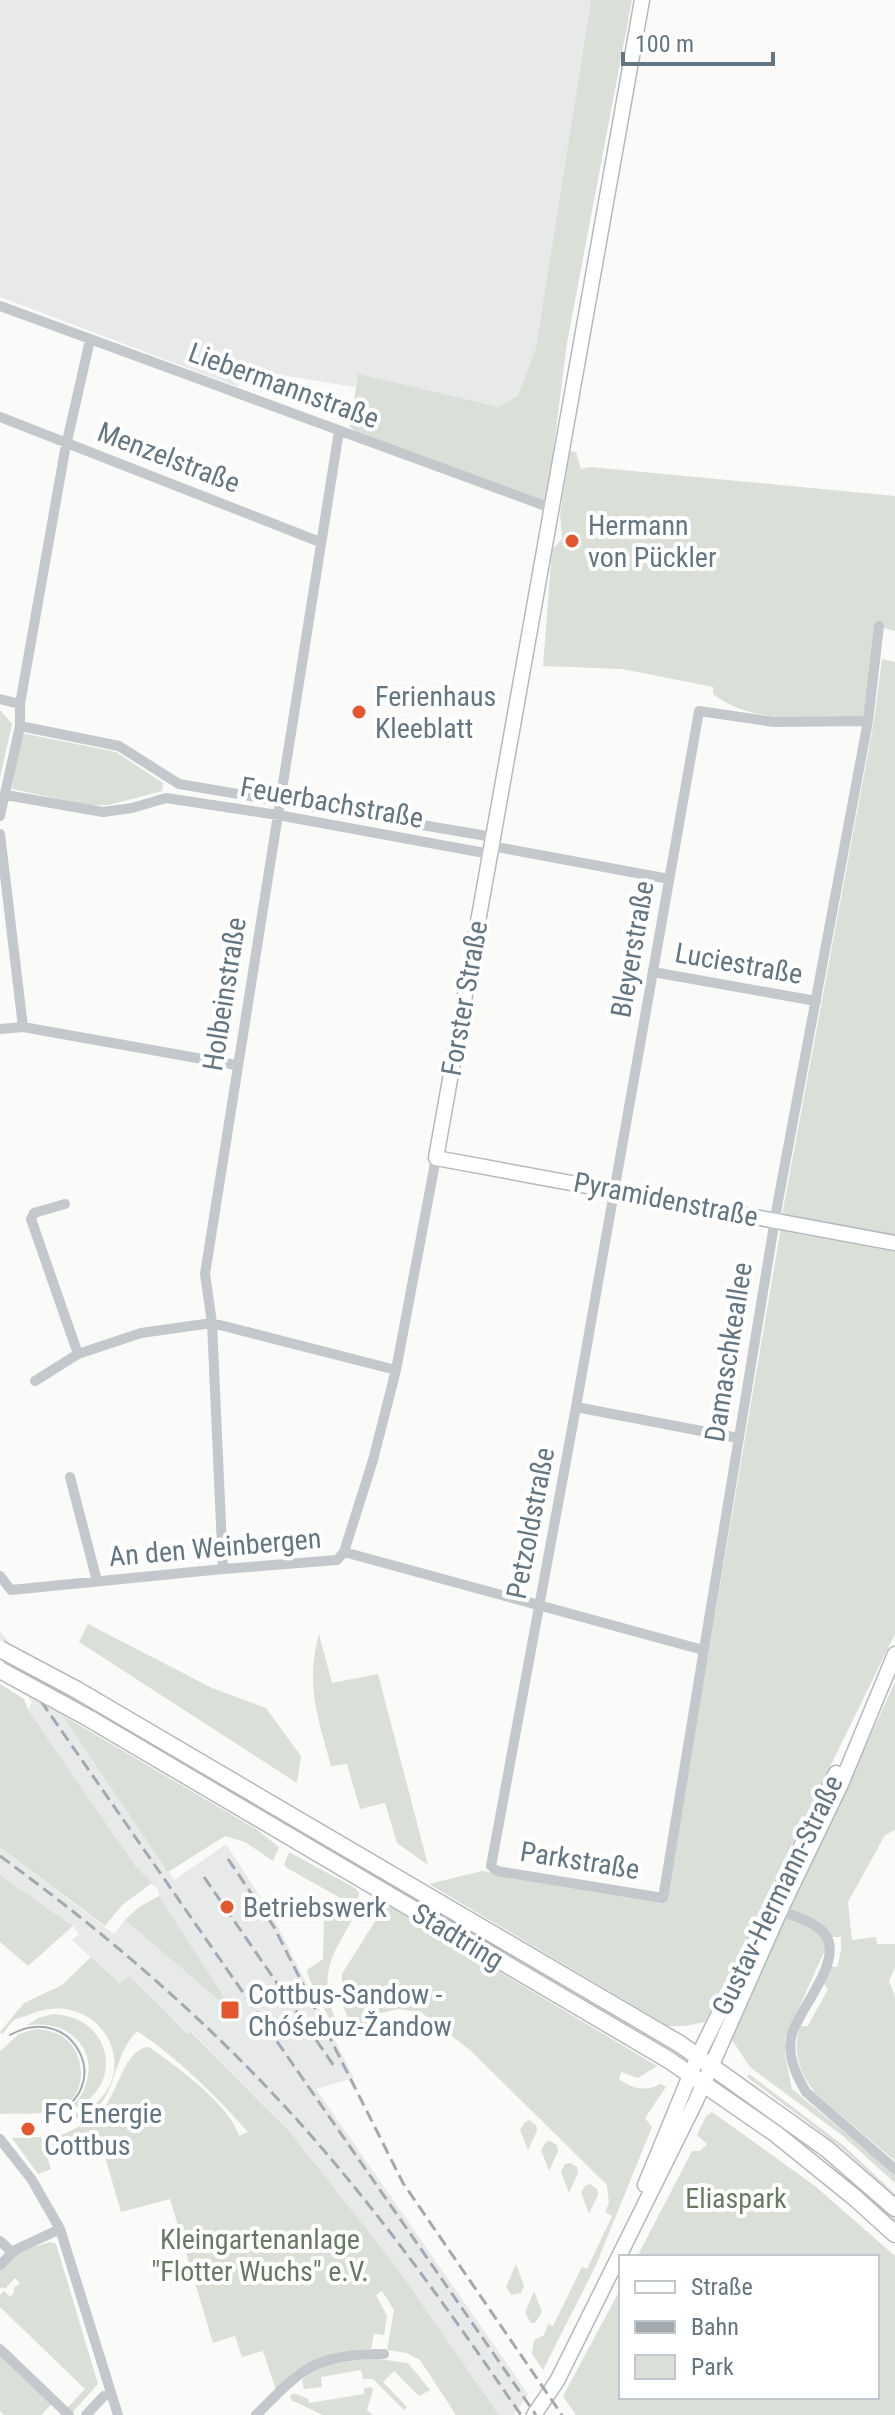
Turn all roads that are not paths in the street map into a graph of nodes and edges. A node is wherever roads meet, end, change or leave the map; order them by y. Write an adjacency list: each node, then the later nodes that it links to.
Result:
1 (642, 0): 7 (main road, Forster Straße)
2 (0, 306): 3 (street, Liebermannstraße)
3 (90, 340): 5 (street, Liebermannstraße); 6 (street)
4 (0, 417): 6 (street, Menzelstraße)
5 (339, 431): 7 (street, Liebermannstraße); 8 (street, Holbeinstraße)
6 (67, 442): 8 (street, Menzelstraße); 11 (street)
7 (551, 508): 19 (main road, Forster Straße)
8 (320, 542): 15 (street, Holbeinstraße)
9 (879, 626): 12 (street, Damaschkeallee)
10 (0, 699): 11 (street)
11 (20, 704): 13 (street)
12 (868, 721): 20 (street, Bleyerstraße); 22 (street, Damaschkeallee)
13 (20, 726): 14 (street); 15 (street, Feuerbachstraße)
14 (6, 795): 16 (street, Feuerbachstraße); 17 (street)
15 (280, 801): 16 (street, Holbeinstraße); 19 (street, Feuerbachstraße)
16 (278, 815): 19 (street, Feuerbachstraße); 25 (street, Holbeinstraße)
17 (0, 816)
18 (0, 834): 23 (street)
19 (491, 846): 20 (street, Feuerbachstraße); 26 (main road, Forster Straße)
20 (669, 879): 21 (street, Bleyerstraße)
21 (653, 972): 22 (street, Luciestraße); 27 (street, Bleyerstraße)
22 (816, 1001): 29 (street, Damaschkeallee)
23 (23, 1027): 24 (street); 25 (street)
24 (0, 1029)
25 (236, 1065): 31 (street, Holbeinstraße)
26 (436, 1158): 27 (main road, Pyramidenstraße); 33 (street, Forster Straße)
27 (614, 1189): 29 (main road, Pyramidenstraße); 35 (street, Petzoldstraße)
28 (65, 1204): 32 (street)
29 (775, 1220): 30 (main road, Pyramidenstraße); 36 (street, Damaschkeallee)
30 (895, 1243)
31 (212, 1323): 32 (street); 33 (street); 39 (street, Holbeinstraße)
32 (78, 1354): 34 (street)
33 (396, 1370): 38 (street, Forster Straße)
34 (35, 1381)
35 (576, 1407): 36 (street); 42 (street, Petzoldstraße)
36 (738, 1438): 44 (street, Damaschkeallee)
37 (70, 1477): 41 (street, An den Weinbergen)
38 (340, 1556): 39 (street, An den Weinbergen); 42 (street, An den Weinbergen)
39 (223, 1569): 41 (street, An den Weinbergen)
40 (0, 1576): 41 (street, An den Weinbergen)
41 (97, 1581)
42 (539, 1606): 44 (street, An den Weinbergen); 47 (street, Petzoldstraße)
43 (0, 1649): 50 (main road, Stadtring, bridge)
44 (703, 1650): 48 (street, Damaschkeallee)
45 (895, 1654): 49 (main road, Gustav-Hermann-Straße)
46 (0, 1670): 51 (main road, Stadtring, bridge)
47 (491, 1866): 48 (street, Parkstraße)
48 (663, 1898)
49 (776, 1909): 50 (main road, Gustav-Hermann-Straße); 53 (street)
50 (705, 2061): 51 (main road, Gustav-Hermann-Straße); 54 (main road, Stadtring)
51 (697, 2079): 56 (main road, Stadtring); 67 (main road, Gustav-Hermann-Straße)
52 (0, 2139): 55 (street)
53 (895, 2169)
54 (895, 2208)
55 (60, 2229): 58 (street); 62 (street)
56 (895, 2234)
57 (0, 2241): 58 (street)
58 (12, 2252): 59 (street)
59 (0, 2265)
60 (0, 2349): 63 (street)
61 (384, 2354): 66 (street)
62 (111, 2394): 64 (street); 65 (street)
63 (69, 2415)
64 (86, 2415)
65 (118, 2415)
66 (256, 2415)
67 (534, 2415)

